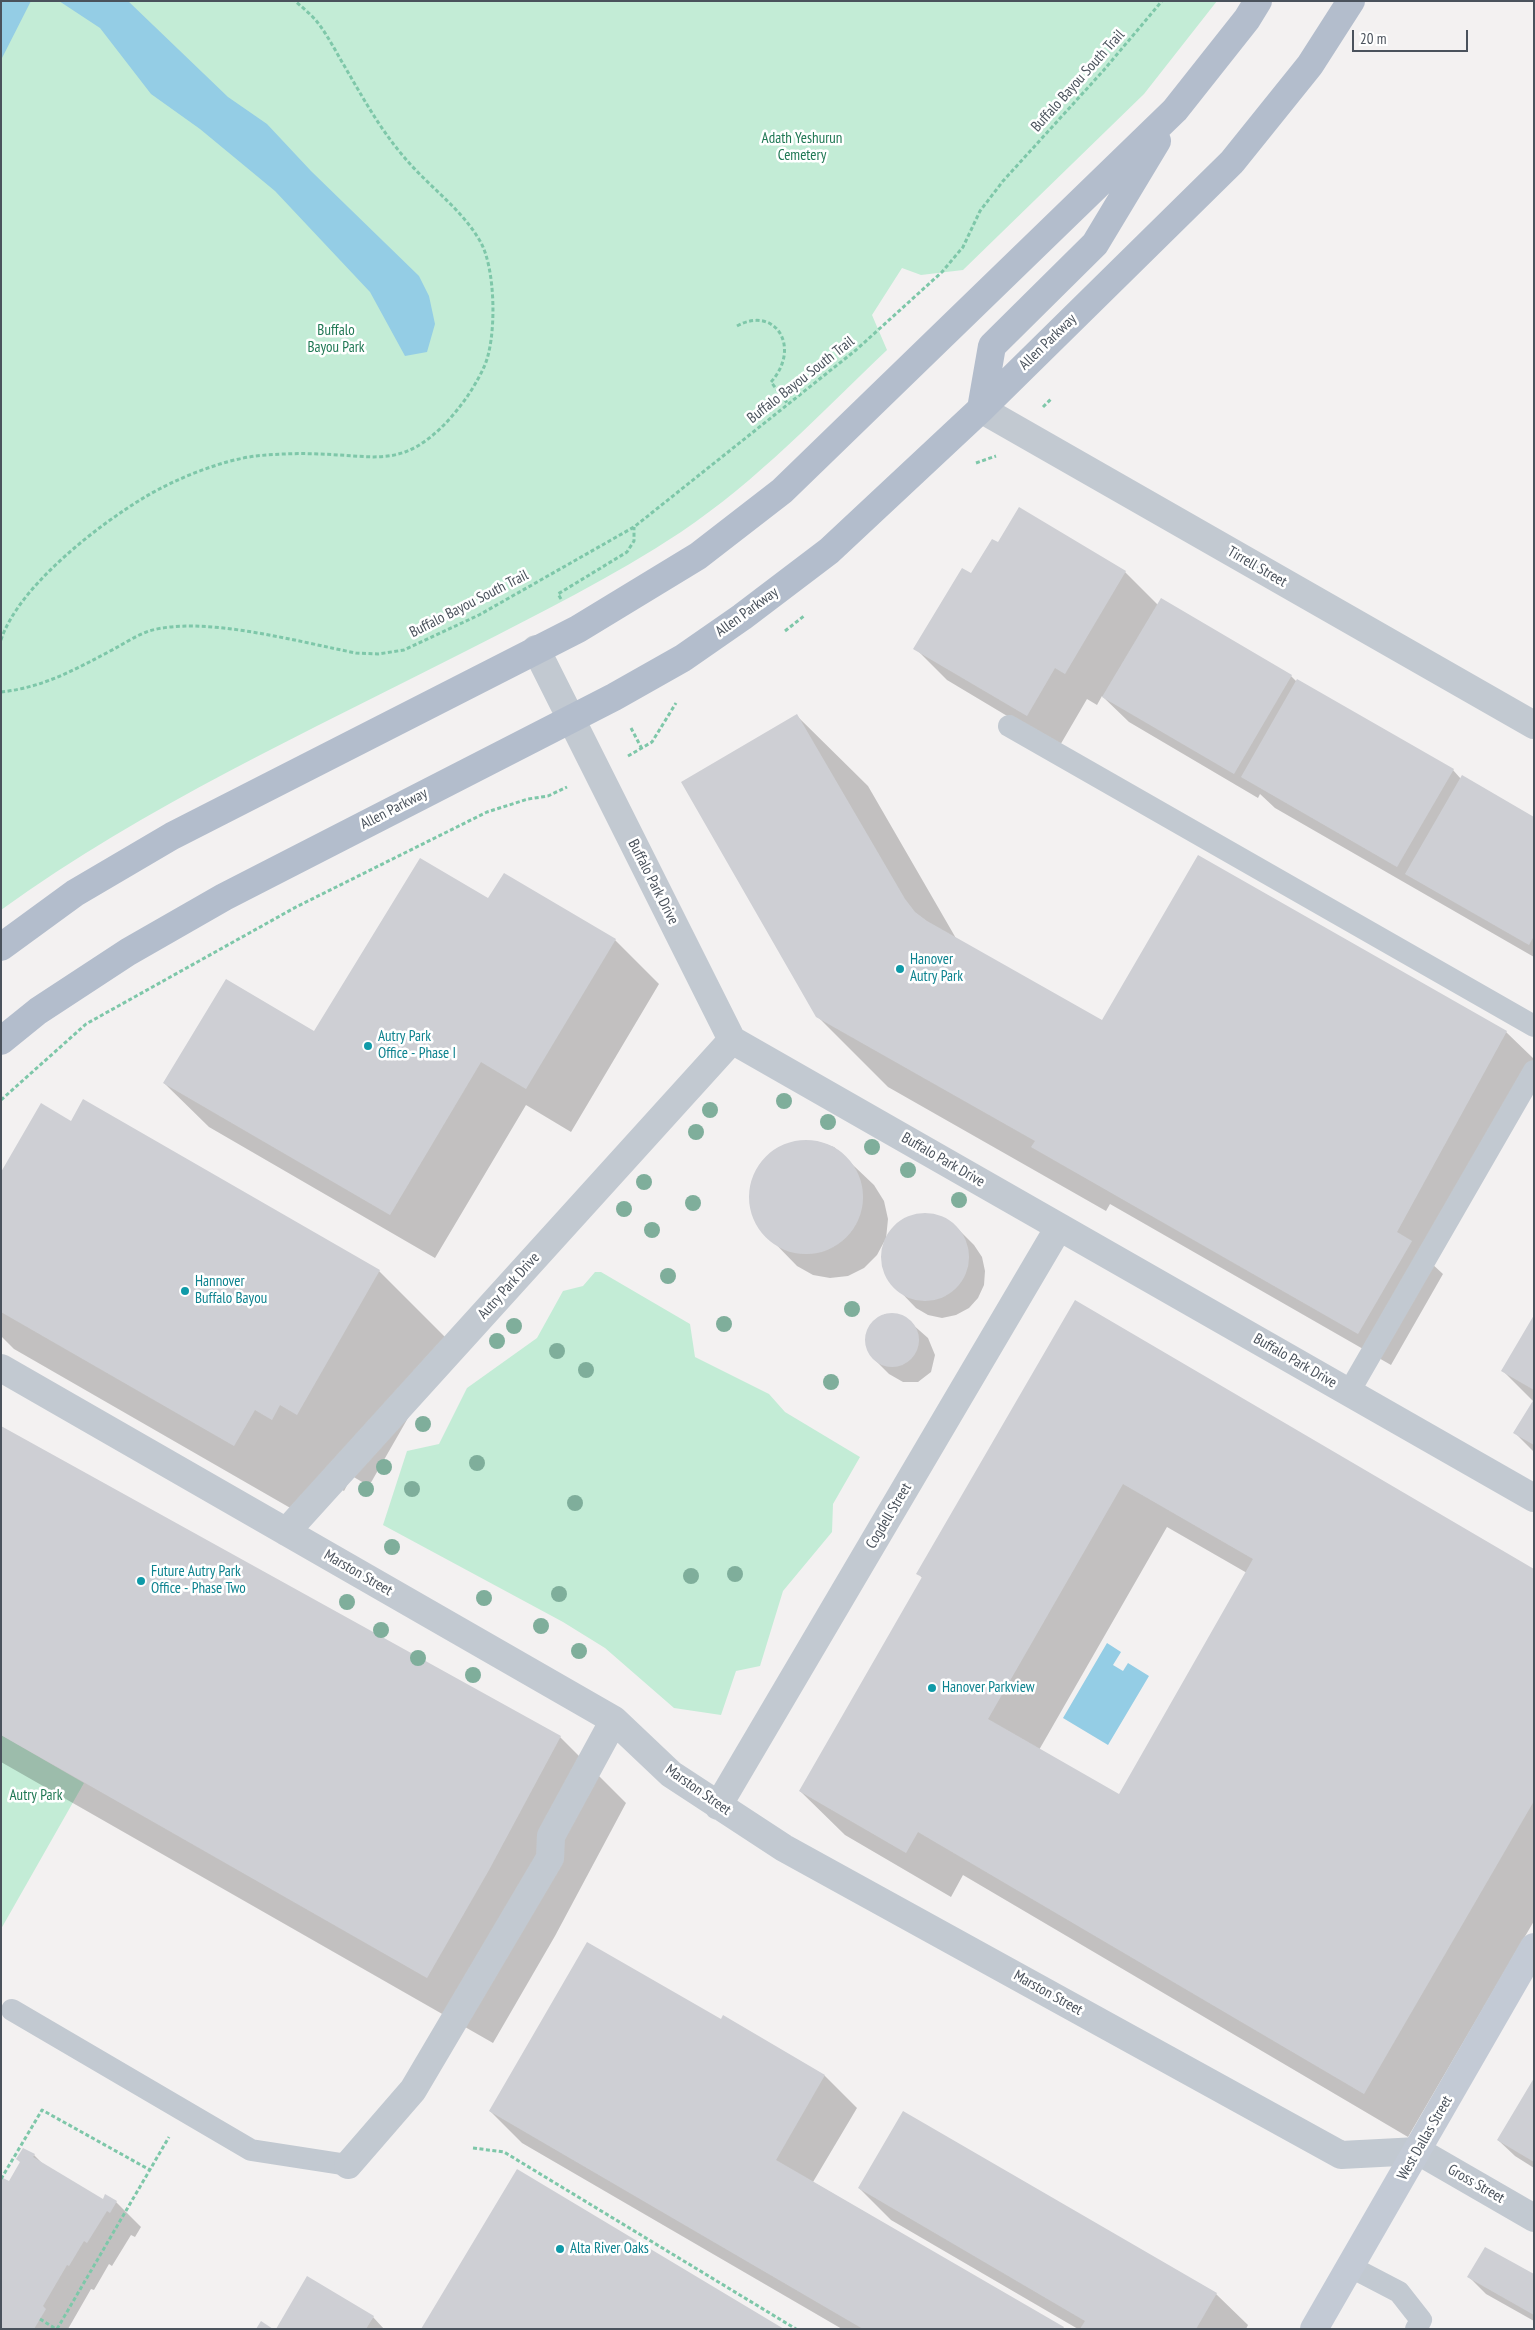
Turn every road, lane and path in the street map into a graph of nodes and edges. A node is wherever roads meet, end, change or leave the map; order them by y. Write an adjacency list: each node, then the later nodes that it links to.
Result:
1 (295, 1): 11 (path)
2 (1162, 1): 7 (path, Buffalo Bayou South Trail)
3 (1258, 1): 5 (main road)
4 (1351, 1): 8 (main road, Allen Parkway)
5 (1175, 110): 8 (main road); 12 (main road)
6 (737, 326): 7 (path)
7 (788, 404): 9 (path, Buffalo Bayou South Trail)
8 (981, 408): 14 (main road, Allen Parkway); 15 (street, Tirrell Street)
9 (634, 528): 10 (path); 13 (path, Buffalo Bayou South Trail)
10 (558, 594)
11 (1, 640)
12 (536, 649): 14 (street, Buffalo Park Drive); 18 (main road)
13 (1, 692)
14 (571, 718): 20 (street, Buffalo Park Drive); 21 (main road, Allen Parkway)
15 (1534, 725)
16 (1009, 726): 19 (lane)
17 (561, 790): 23 (path)
18 (1, 947)
19 (1534, 1026)
20 (732, 1040): 24 (street, Buffalo Park Drive); 28 (street, Autry Park Drive)
21 (1, 1041)
22 (1534, 1072): 26 (lane)
23 (1, 1100)
24 (1059, 1227): 26 (street, Buffalo Park Drive); 30 (street, Cogdell Street)
25 (1, 1368): 28 (street, Marston Street)
26 (1349, 1392): 27 (street, Buffalo Park Drive)
27 (1534, 1498)
28 (286, 1532): 29 (street, Marston Street)
29 (614, 1720): 30 (street, Marston Street); 36 (street)
30 (718, 1806): 35 (street, Marston Street)
31 (1534, 1947): 35 (main road, West Dallas Street)
32 (12, 2010): 33 (lane)
33 (185, 2111): 36 (lane); 37 (path)
34 (473, 2148): 43 (path)
35 (1418, 2150): 39 (street, Gross Street); 40 (main road, West Dallas Street)
36 (348, 2165)
37 (150, 2170): 38 (path); 42 (path)
38 (1, 2179)
39 (1534, 2218)
40 (1351, 2267): 44 (main road, West Dallas Street); 45 (lane)
41 (40, 2319): 42 (path)
42 (56, 2329)
43 (796, 2329)
44 (1314, 2329)
45 (1416, 2329)

